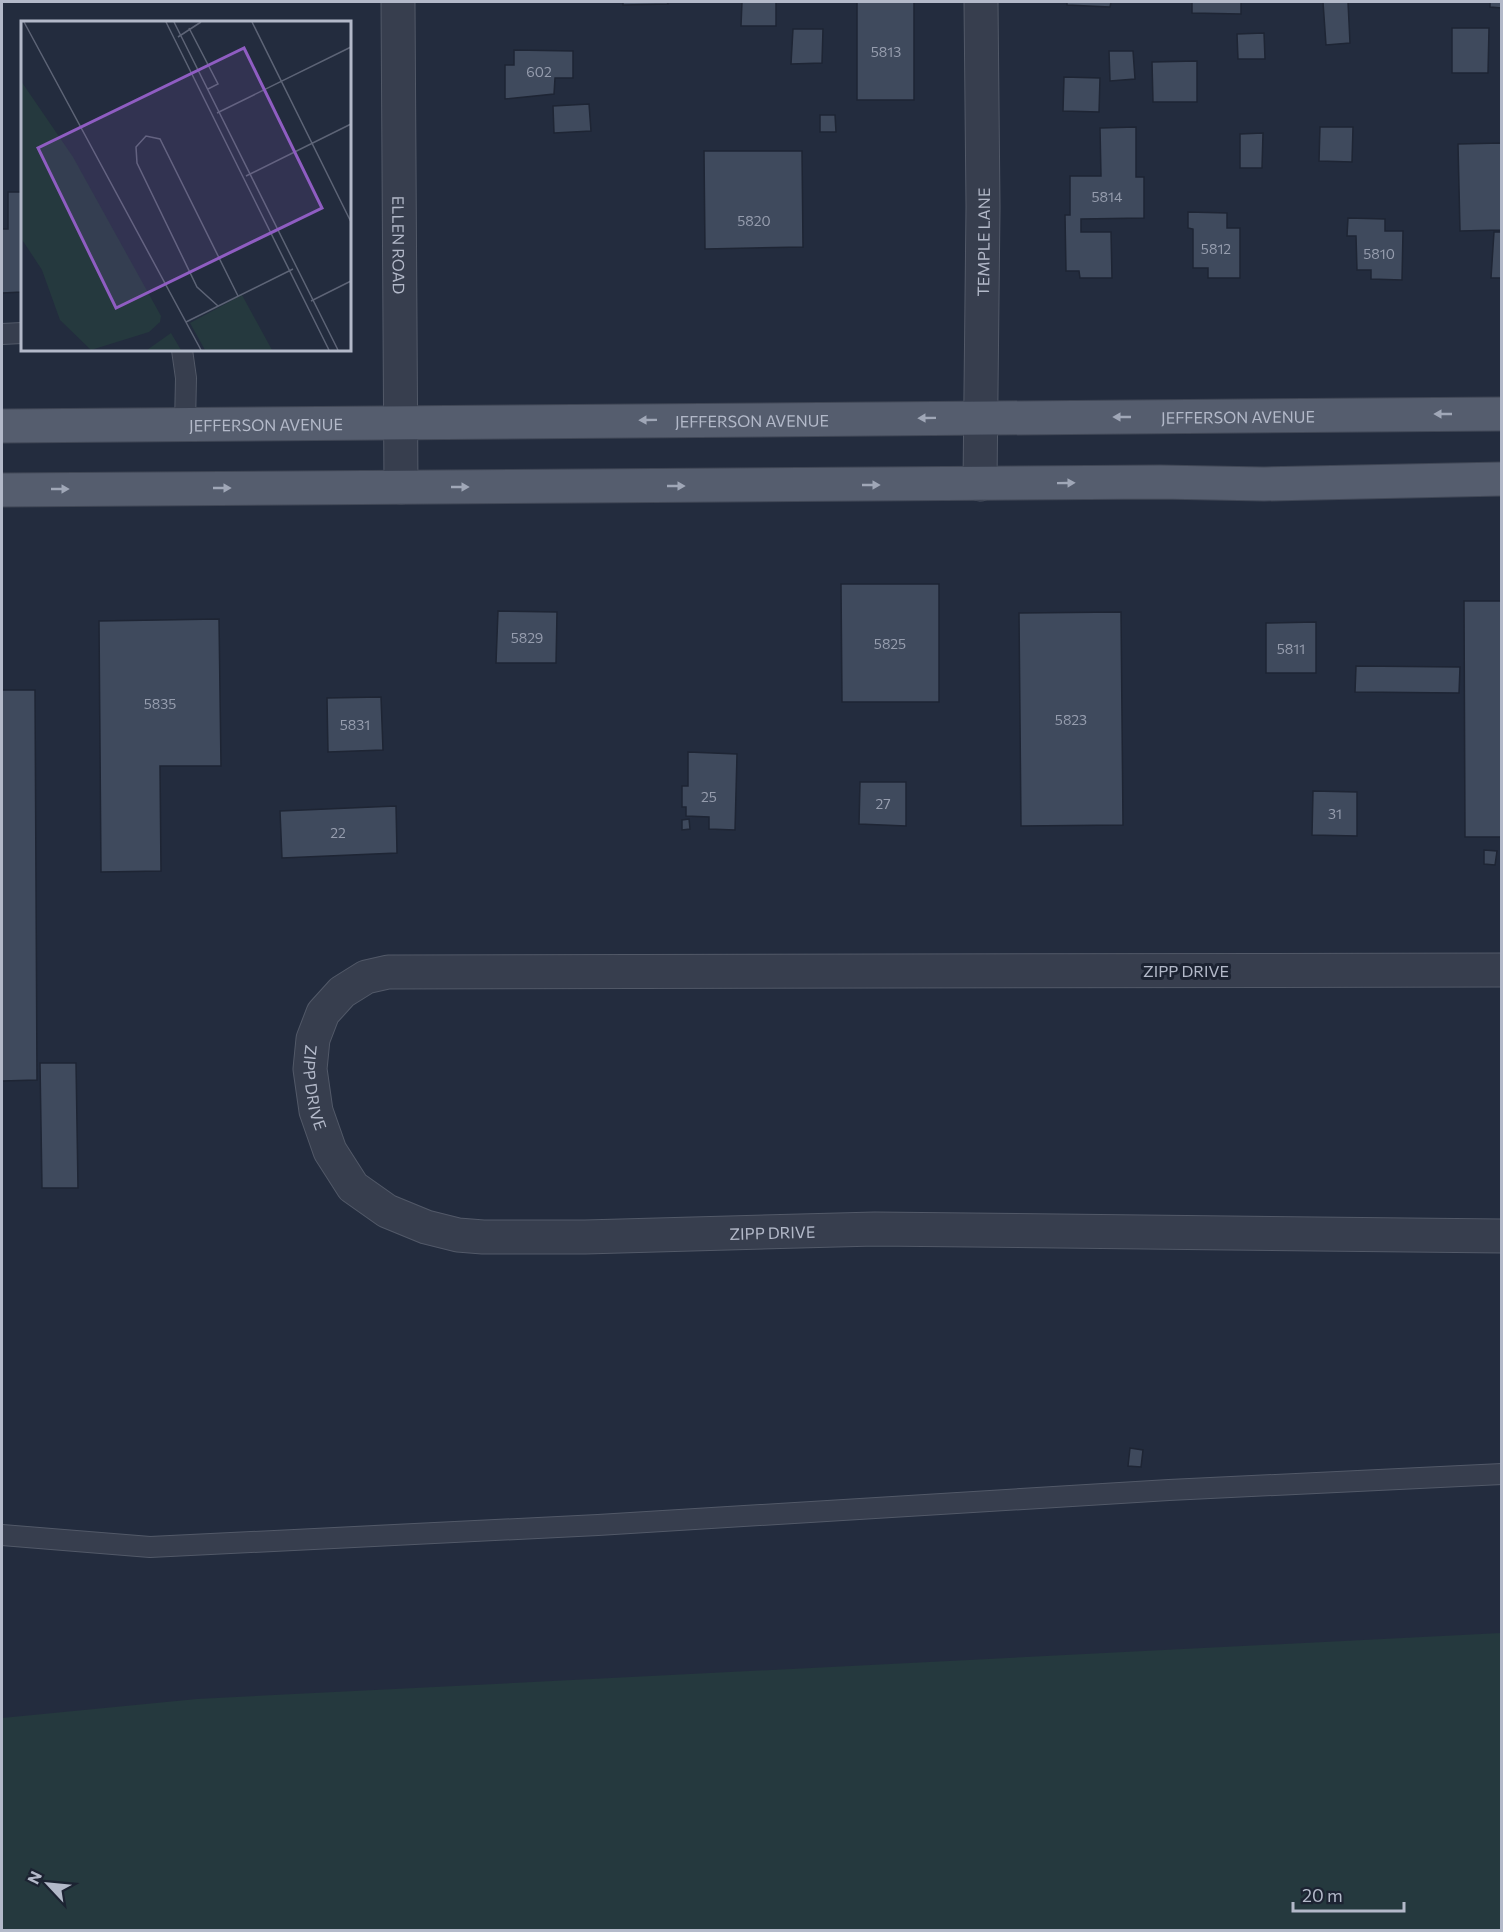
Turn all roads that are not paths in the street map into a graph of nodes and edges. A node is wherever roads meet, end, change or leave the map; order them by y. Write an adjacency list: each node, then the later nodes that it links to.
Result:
1 (398, 2): 8 (street, ELLEN ROAD)
2 (981, 2): 7 (street, TEMPLE LANE)
3 (21, 333): 4 (lane)
4 (2, 334)
5 (182, 351): 9 (lane)
6 (1502, 414): 7 (main road, JEFFERSON AVENUE, one-way to 7)
7 (980, 418): 8 (main road, JEFFERSON AVENUE, one-way to 8); 12 (street, TEMPLE LANE)
8 (401, 422): 9 (main road, JEFFERSON AVENUE); 13 (street, ELLEN ROAD)
9 (185, 424): 10 (main road, JEFFERSON AVENUE)
10 (2, 426)
11 (1502, 479): 12 (main road, one-way to 11)
12 (980, 484): 13 (main road, one-way to 12)
13 (401, 487): 14 (main road, one-way to 13)
14 (2, 490)
15 (1502, 970): 16 (street, ZIPP DRIVE)
16 (1502, 1236)
17 (1502, 1474): 18 (lane)
18 (2, 1535)

